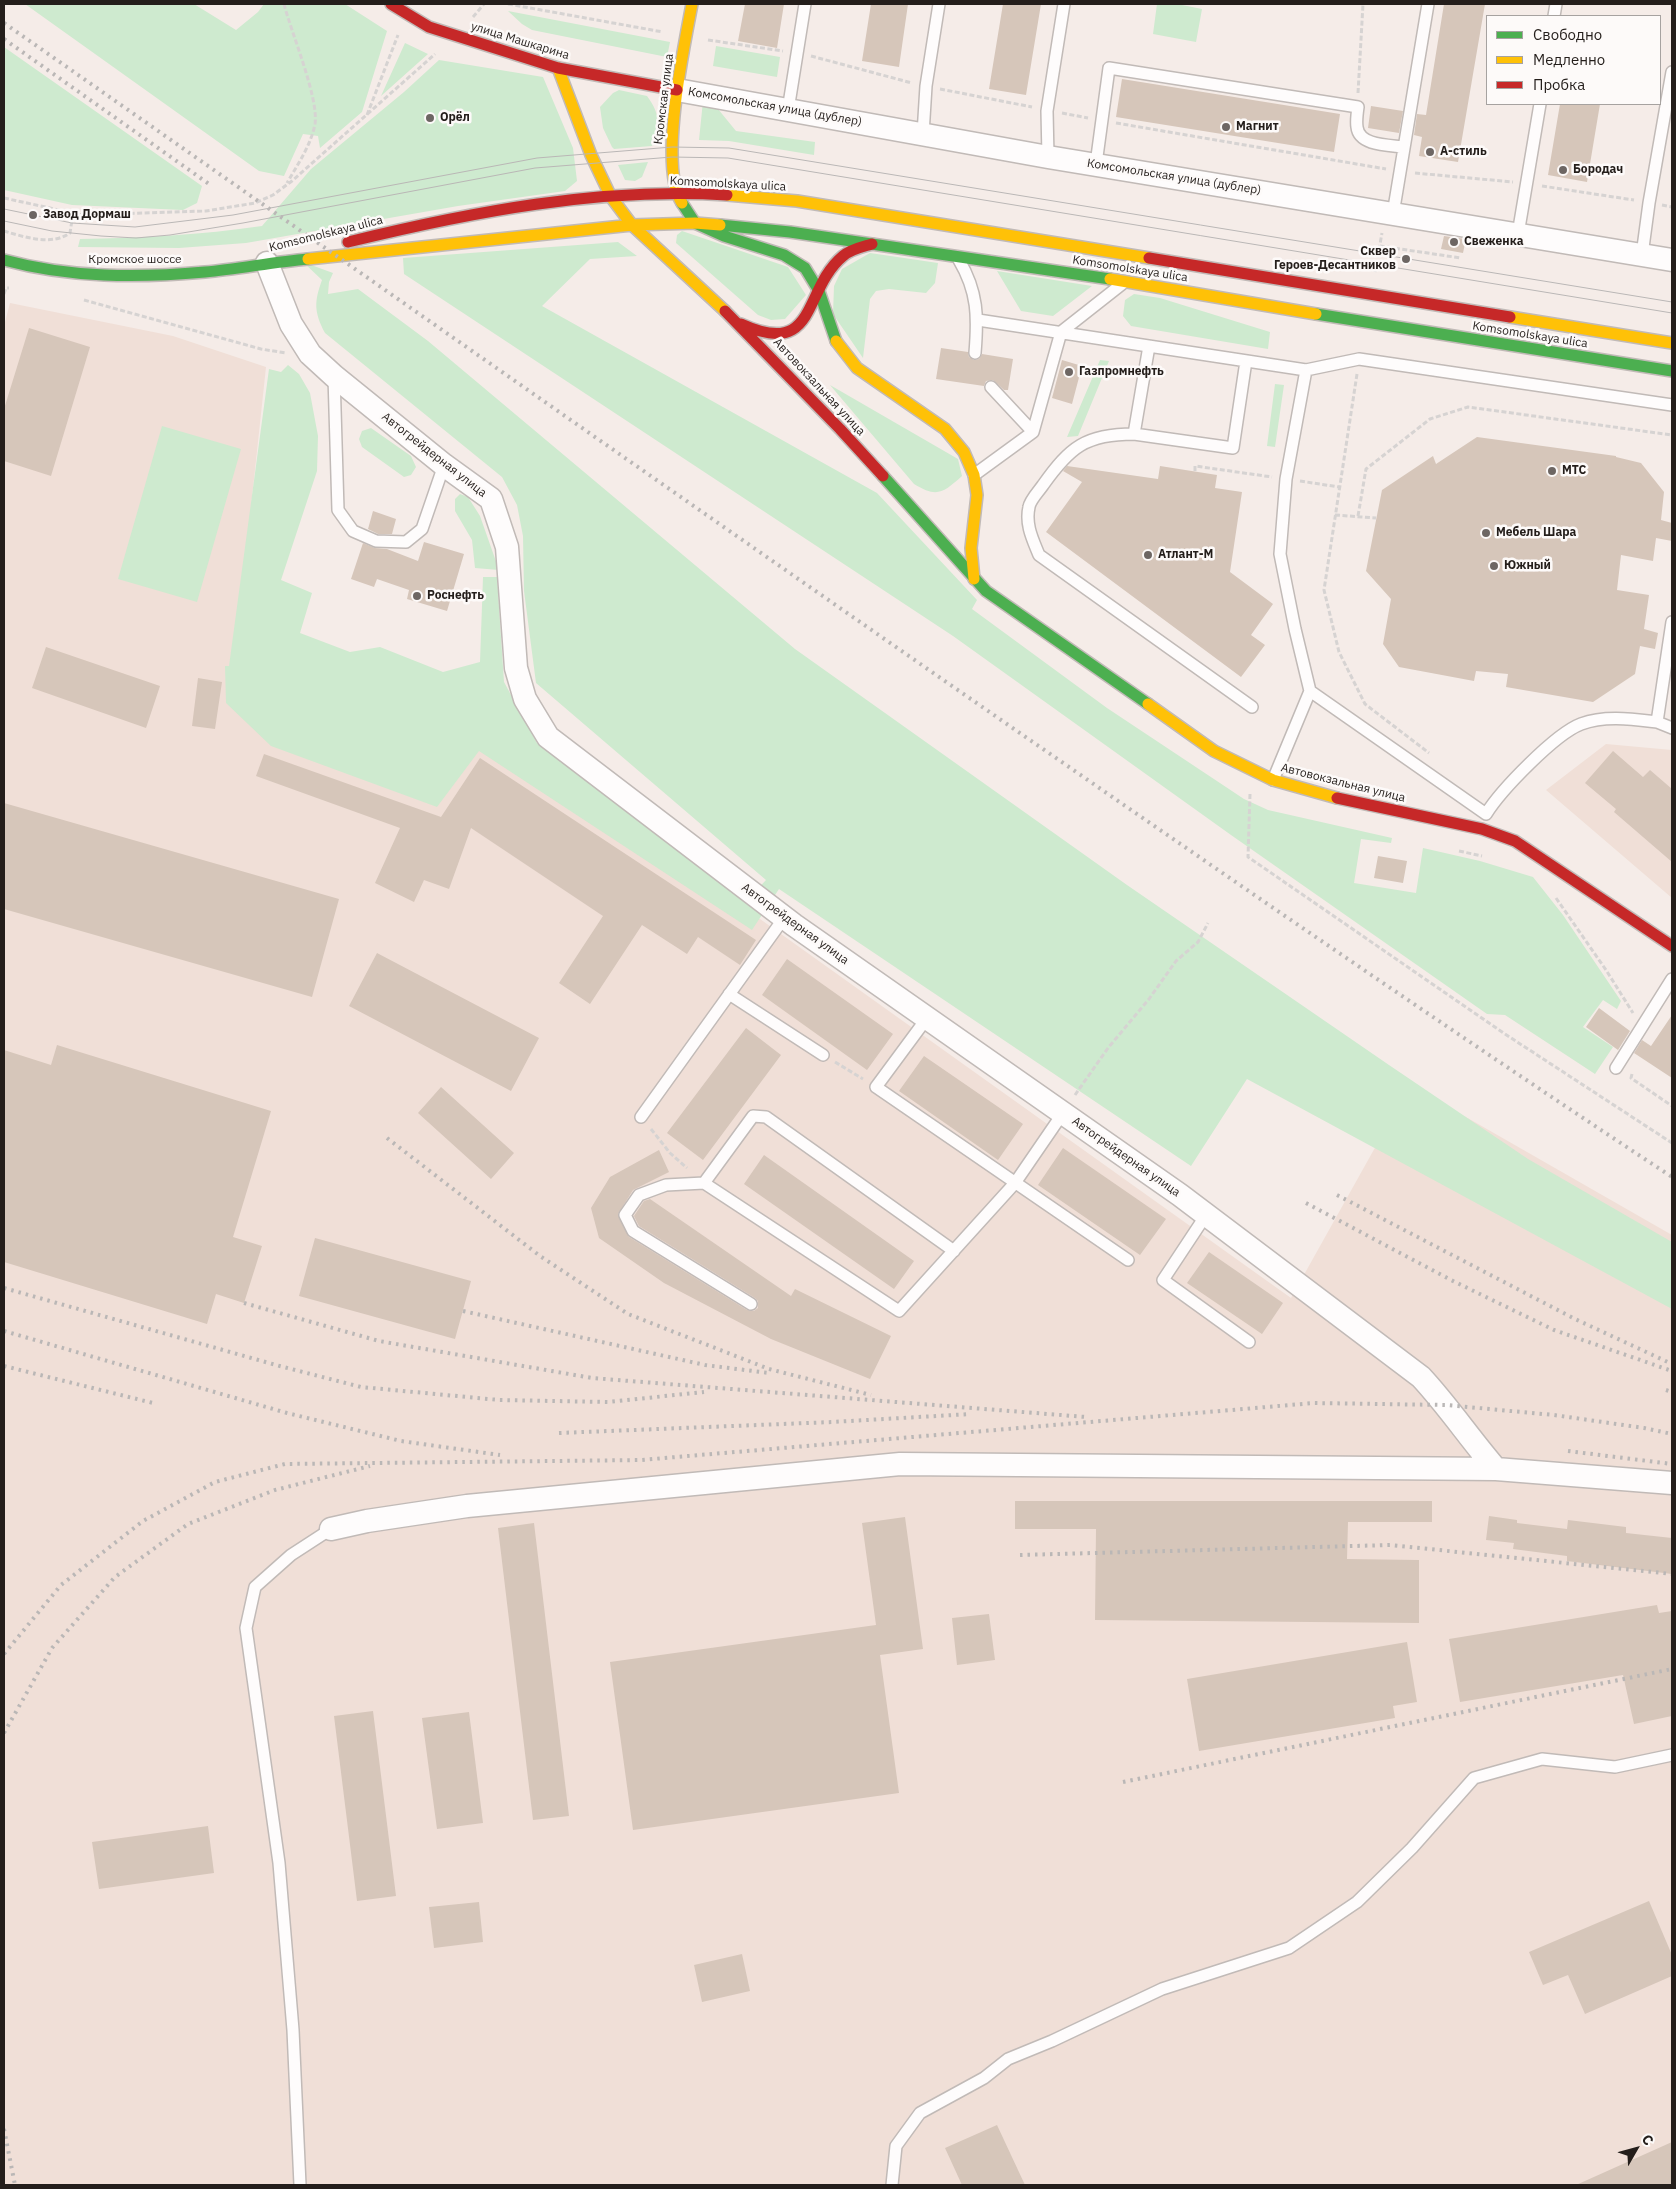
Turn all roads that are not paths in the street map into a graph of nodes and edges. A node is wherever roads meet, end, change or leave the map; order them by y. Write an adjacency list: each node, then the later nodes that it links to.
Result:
1 (391, 4): 7 (main road, улица Машкарина)
2 (692, 4): 9 (main road, Кромская улица)
3 (805, 4): 11 (lane)
4 (939, 4): 12 (lane)
5 (1064, 4): 14 (lane)
6 (1428, 4): 13 (lane)
7 (558, 68): 9 (main road, улица Машкарина); 17 (main road, Автовокзальная улица)
8 (1672, 72): 23 (lane)
9 (677, 90): 11 (street, Комсомольская улица (дублер)); 16 (main road, Кромская улица)
10 (1540, 105): 21 (lane)
11 (788, 110): 12 (street, Комсомольская улица (дублер))
12 (923, 134): 14 (street, Комсомольская улица (дублер))
13 (1404, 147): 15 (lane); 18 (lane)
14 (1048, 157): 15 (street, Комсомольская улица (дублер))
15 (1096, 164): 18 (street, Комсомольская улица (дублер))
16 (676, 194): 17 (main road, Komsomolskaya ulica); 19 (main road, Кромская улица); 33 (main road, Komsomolskaya ulica)
17 (611, 197): 20 (main road, Автовокзальная улица); 27 (main road, Komsomolskaya ulica)
18 (1393, 214): 21 (street, Комсомольская улица (дублер))
19 (695, 223): 20 (main road, Komsomolskaya ulica); 22 (main road, Komsomolskaya ulica); 29 (main road)
20 (632, 225): 27 (main road, Komsomolskaya ulica); 31 (main road, Автовокзальная улица)
21 (1518, 234): 23 (street, Комсомольская улица (дублер))
22 (872, 244): 24 (main road, Komsomolskaya ulica); 29 (main road)
23 (1642, 255): 26 (street, Комсомольская улица (дублер))
24 (957, 256): 28 (main road, Komsomolskaya ulica); 30 (lane)
25 (4, 260): 27 (main road, Кромское шоссе)
26 (1672, 260)
27 (267, 262): 39 (street, Автогрейдерная улица)
28 (1126, 281): 32 (lane); 38 (main road, Komsomolskaya ulica)
29 (818, 291): 31 (main road); 45 (main road)
30 (978, 320): 32 (lane); 35 (lane)
31 (740, 324): 46 (main road, Автовокзальная улица)
32 (1061, 332): 34 (lane); 42 (lane)
33 (1672, 343)
34 (1149, 346): 36 (lane); 43 (lane)
35 (975, 353)
36 (1246, 360): 37 (lane); 43 (lane)
37 (1306, 370): 41 (lane); 48 (lane)
38 (1672, 371)
39 (334, 376): 44 (street, Автогрейдерная улица); 44 (lane)
40 (990, 388): 42 (lane)
41 (1672, 405)
42 (1033, 432): 45 (lane)
43 (1134, 434): 49 (lane)
44 (444, 465): 55 (street, Автогрейдерная улица)
45 (974, 475): 46 (main road)
46 (974, 579): 52 (main road, Автовокзальная улица)
47 (1672, 622): 50 (lane)
48 (1310, 691): 52 (lane); 53 (lane)
49 (1252, 707)
50 (1657, 722): 51 (lane); 53 (lane)
51 (1672, 728)
52 (1273, 780): 54 (main road, Автовокзальная улица)
53 (1486, 814): 54 (lane)
54 (1482, 829): 56 (main road, Автовокзальная улица)
55 (784, 918): 58 (lane); 59 (street, Автогрейдерная улица)
56 (1672, 946)
57 (1672, 978): 61 (lane)
58 (729, 994): 60 (lane); 63 (lane)
59 (927, 1018): 62 (street, Автогрейдерная улица); 65 (lane)
60 (823, 1055)
61 (1616, 1068)
62 (1063, 1113): 65 (lane); 66 (street, Автогрейдерная улица)
63 (641, 1117)
64 (704, 1183): 67 (lane); 67 (lane); 69 (lane)
65 (1015, 1183): 67 (lane); 68 (lane)
66 (1206, 1215): 70 (lane); 71 (street, Автогрейдерная улица)
67 (954, 1251)
68 (1128, 1260)
69 (750, 1304)
70 (1248, 1342)
71 (1496, 1469): 72 (street); 73 (street)
72 (1672, 1483)
73 (331, 1529): 75 (lane)
74 (1672, 1756): 76 (lane)
75 (300, 2185)
76 (892, 2185)

